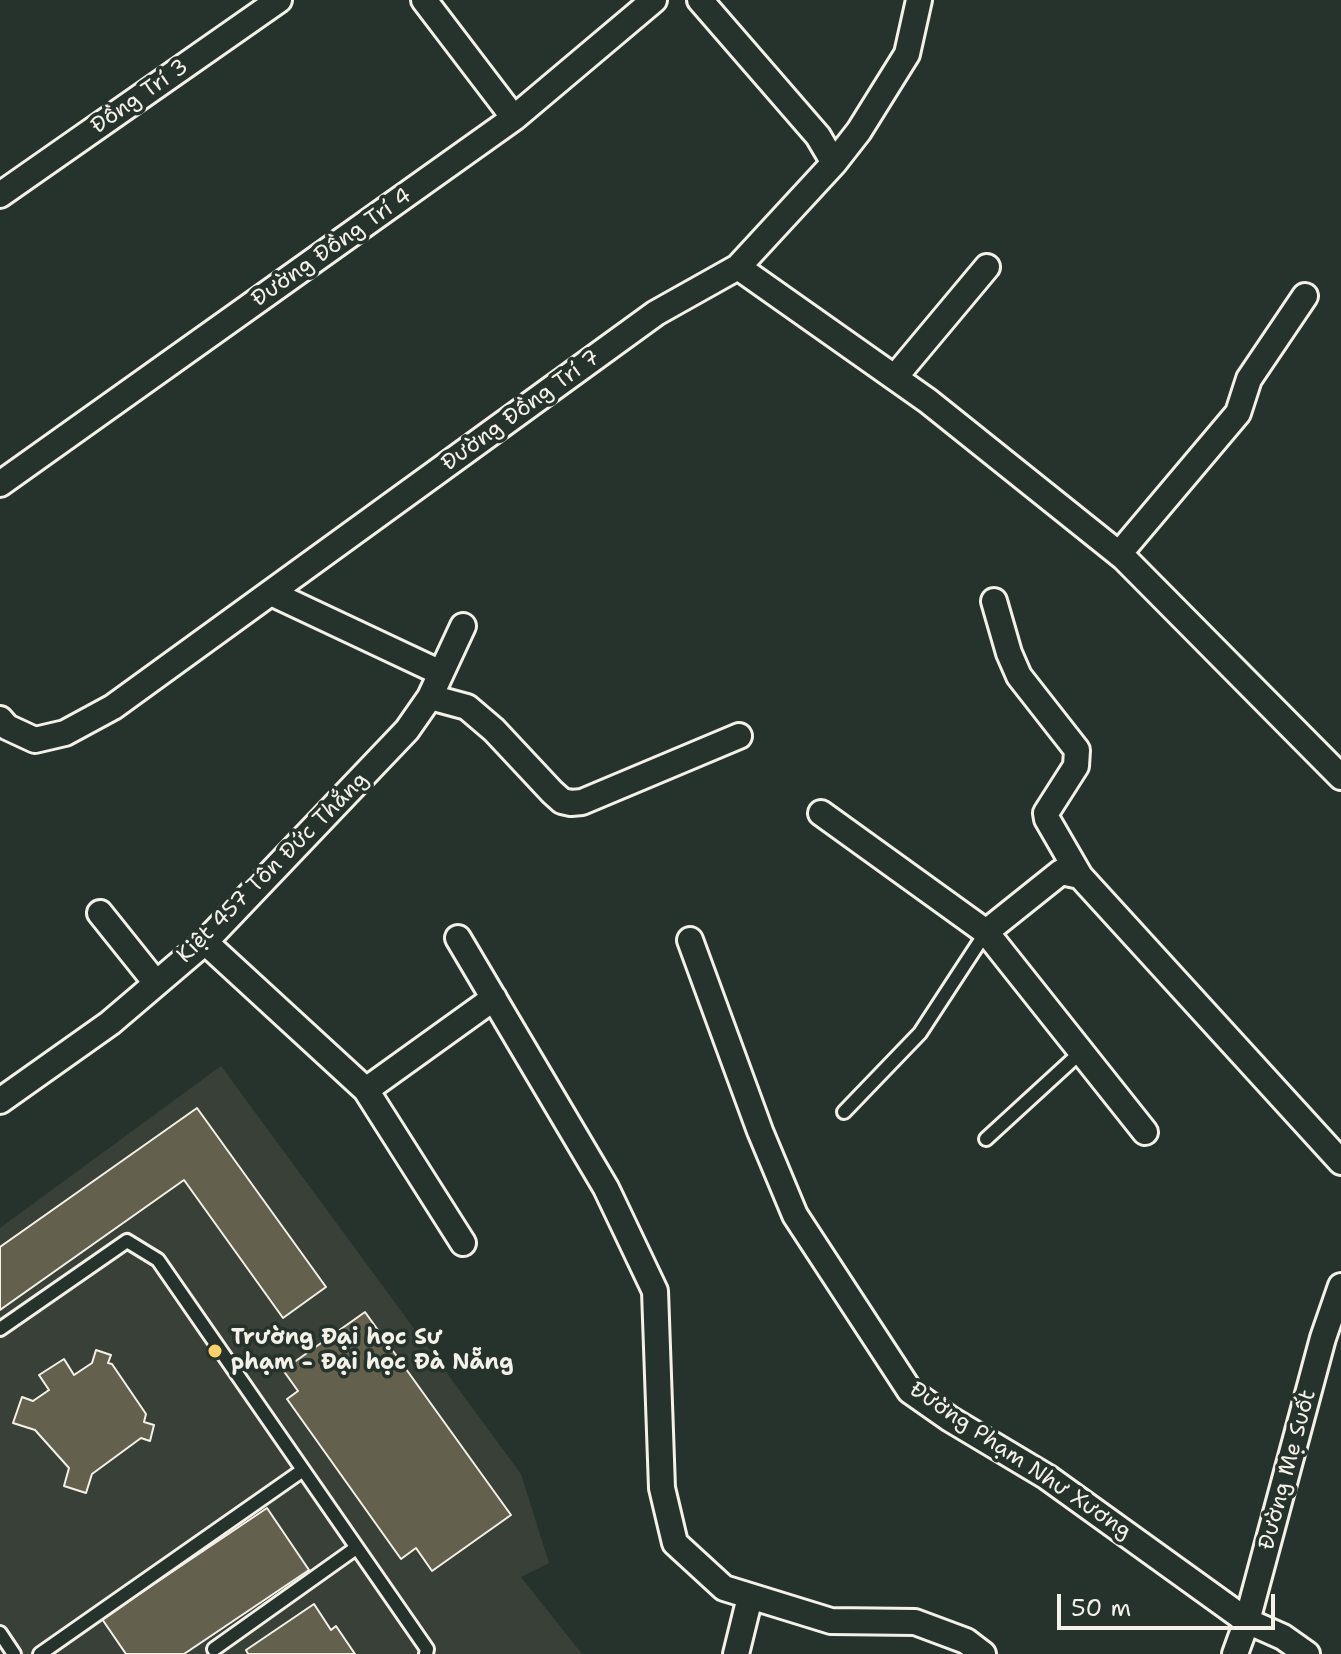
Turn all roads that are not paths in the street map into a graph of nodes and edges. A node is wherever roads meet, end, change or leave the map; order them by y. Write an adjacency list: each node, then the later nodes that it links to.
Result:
1 (279, 0): 8 (street, Đồng Trí 3)
2 (424, 0): 6 (street)
3 (654, 0): 6 (street, Đường Đồng Trí 4)
4 (700, 0): 7 (street)
5 (919, 0): 7 (street, Đường Đồng Trí 7)
6 (514, 118): 13 (street, Đường Đồng Trí 4)
7 (834, 163): 9 (street, Đường Đồng Trí 7)
8 (0, 195)
9 (738, 267): 12 (street); 15 (street, Đường Đồng Trí 7)
10 (987, 267): 12 (street)
11 (1305, 296): 14 (street)
12 (895, 377): 14 (street)
13 (0, 484)
14 (1119, 554): 22 (street)
15 (271, 593): 18 (street); 20 (street, Đường Đồng Trí 7)
16 (994, 601): 24 (street)
17 (463, 626): 18 (street, Kiệt 457 Tôn Đức Thắng)
18 (441, 673): 19 (street, Kiệt 457 Tôn Đức Thắng)
19 (430, 697): 21 (street); 29 (street, Kiệt 457 Tôn Đức Thắng)
20 (0, 719)
21 (739, 736)
22 (1341, 777)
23 (821, 813): 26 (street)
24 (1080, 876): 26 (street); 38 (street)
25 (100, 913): 30 (street)
26 (986, 932): 32 (street); 35 (lane)
27 (458, 938): 31 (street)
28 (690, 940): 45 (street, Đường Phạm Như Xương)
29 (205, 942): 30 (street, Kiệt 457 Tôn Đức Thắng); 33 (street)
30 (156, 983): 34 (street, Kiệt 457 Tôn Đức Thắng)
31 (494, 998): 33 (street); 44 (street)
32 (1081, 1052): 36 (street); 37 (lane)
33 (366, 1090): 39 (street)
34 (0, 1101)
35 (844, 1112)
36 (1145, 1132)
37 (986, 1139)
38 (1341, 1162)
39 (463, 1243)
40 (1341, 1286): 45 (street, Đường Mẹ Suốt)
41 (0, 1329): 42 (lane)
42 (303, 1470): 43 (lane); 49 (lane)
43 (356, 1548): 47 (lane); 50 (lane)
44 (750, 1597): 51 (street); 52 (street)
45 (1247, 1621): 53 (street, Đường Mẹ Suốt); 54 (street, Đường Phạm Như Xương)
46 (0, 1633): 48 (lane)
47 (213, 1652)
48 (14, 1654)
49 (40, 1654)
50 (426, 1654)
51 (736, 1654)
52 (983, 1654)
53 (1235, 1654)
54 (1307, 1654)

